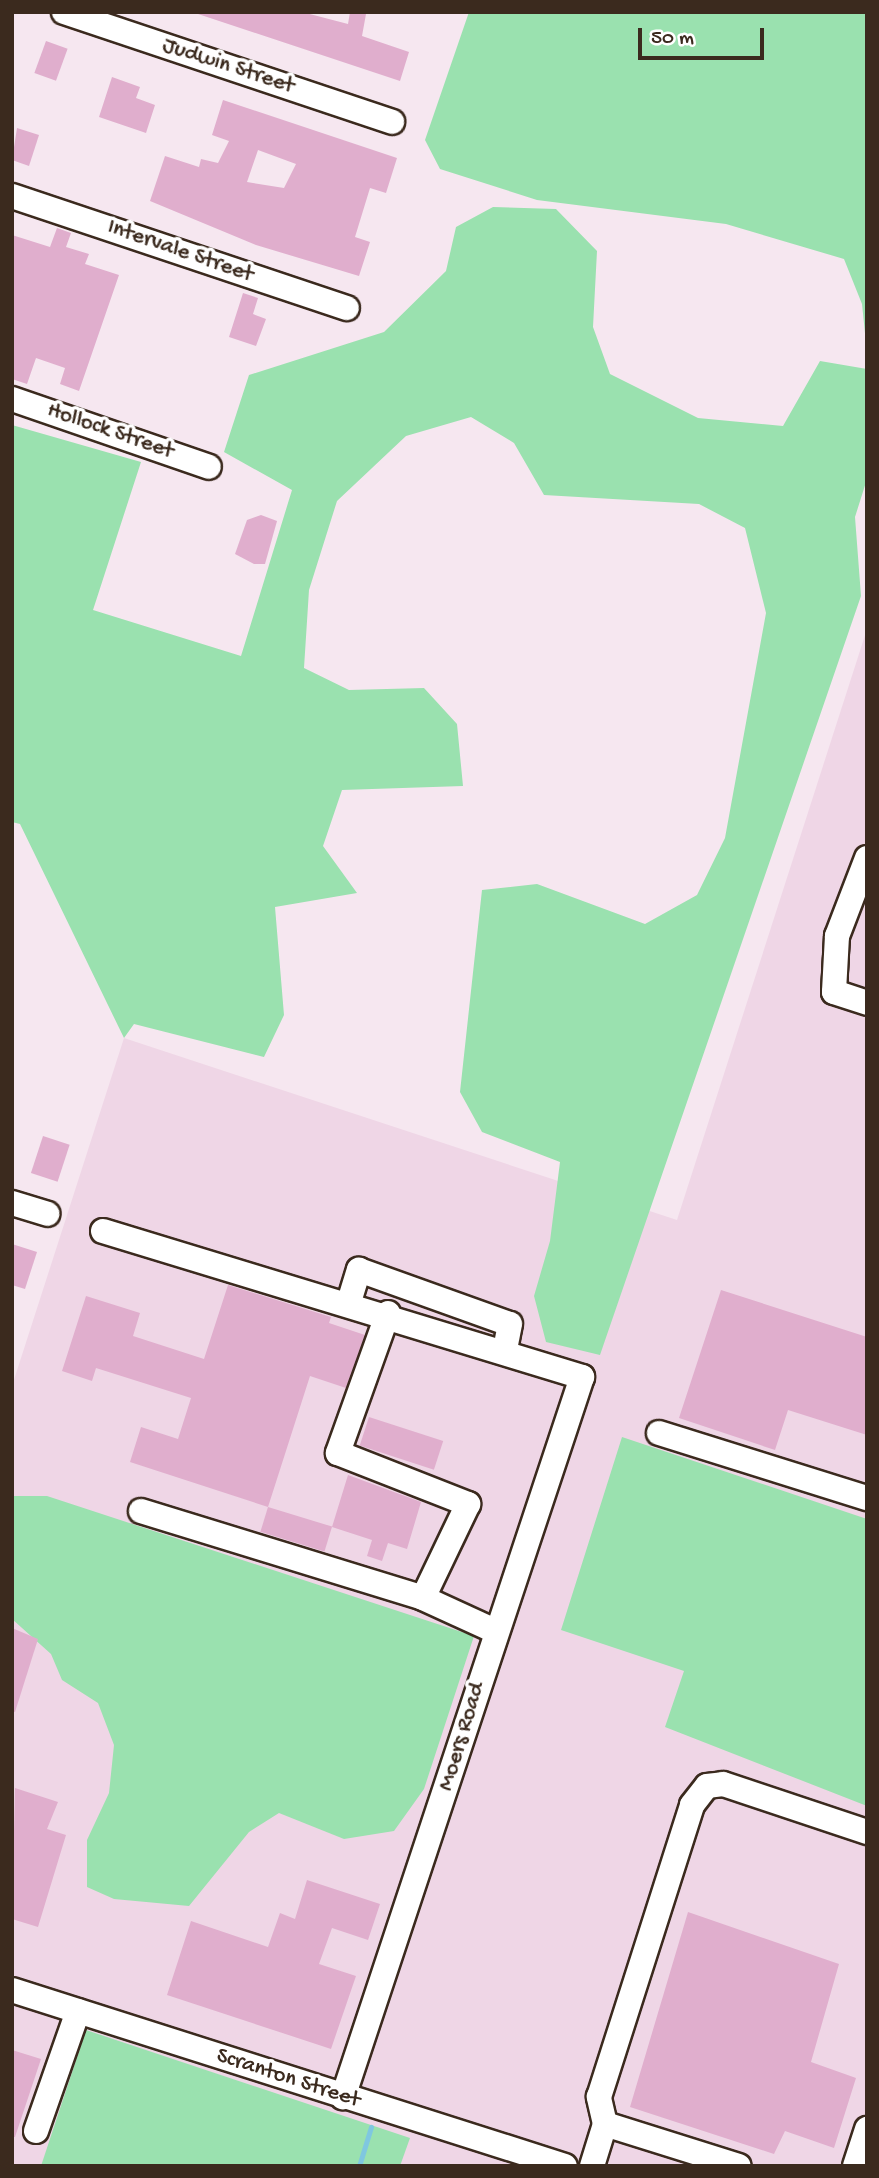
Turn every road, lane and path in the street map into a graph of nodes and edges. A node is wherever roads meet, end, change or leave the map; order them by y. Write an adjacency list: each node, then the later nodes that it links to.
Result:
1 (64, 12): 2 (street, Judwin Street)
2 (392, 122)
3 (12, 196): 4 (street, Intervale Street)
4 (347, 308)
5 (12, 399): 6 (street, Hollock Street)
6 (209, 467)
7 (867, 858): 8 (street)
8 (867, 1003)
9 (12, 1203): 10 (street)
10 (47, 1214)
11 (103, 1231): 12 (street)
12 (349, 1302): 13 (street); 14 (street)
13 (388, 1313): 14 (street); 18 (street)
14 (505, 1350): 19 (street, Moers Road)
15 (659, 1433): 16 (street)
16 (867, 1499)
17 (141, 1511): 18 (street)
18 (424, 1598): 19 (street)
19 (495, 1631): 23 (street, Moers Road)
20 (867, 1832): 24 (street)
21 (12, 1990): 22 (street, Scranton Street)
22 (78, 2011): 23 (street, Scranton Street); 26 (street)
23 (343, 2097): 27 (street, Scranton Street)
24 (605, 2124): 28 (street); 29 (street)
25 (867, 2129): 30 (street)
26 (36, 2131)
27 (553, 2164)
28 (592, 2166)
29 (739, 2166)
30 (855, 2166)

